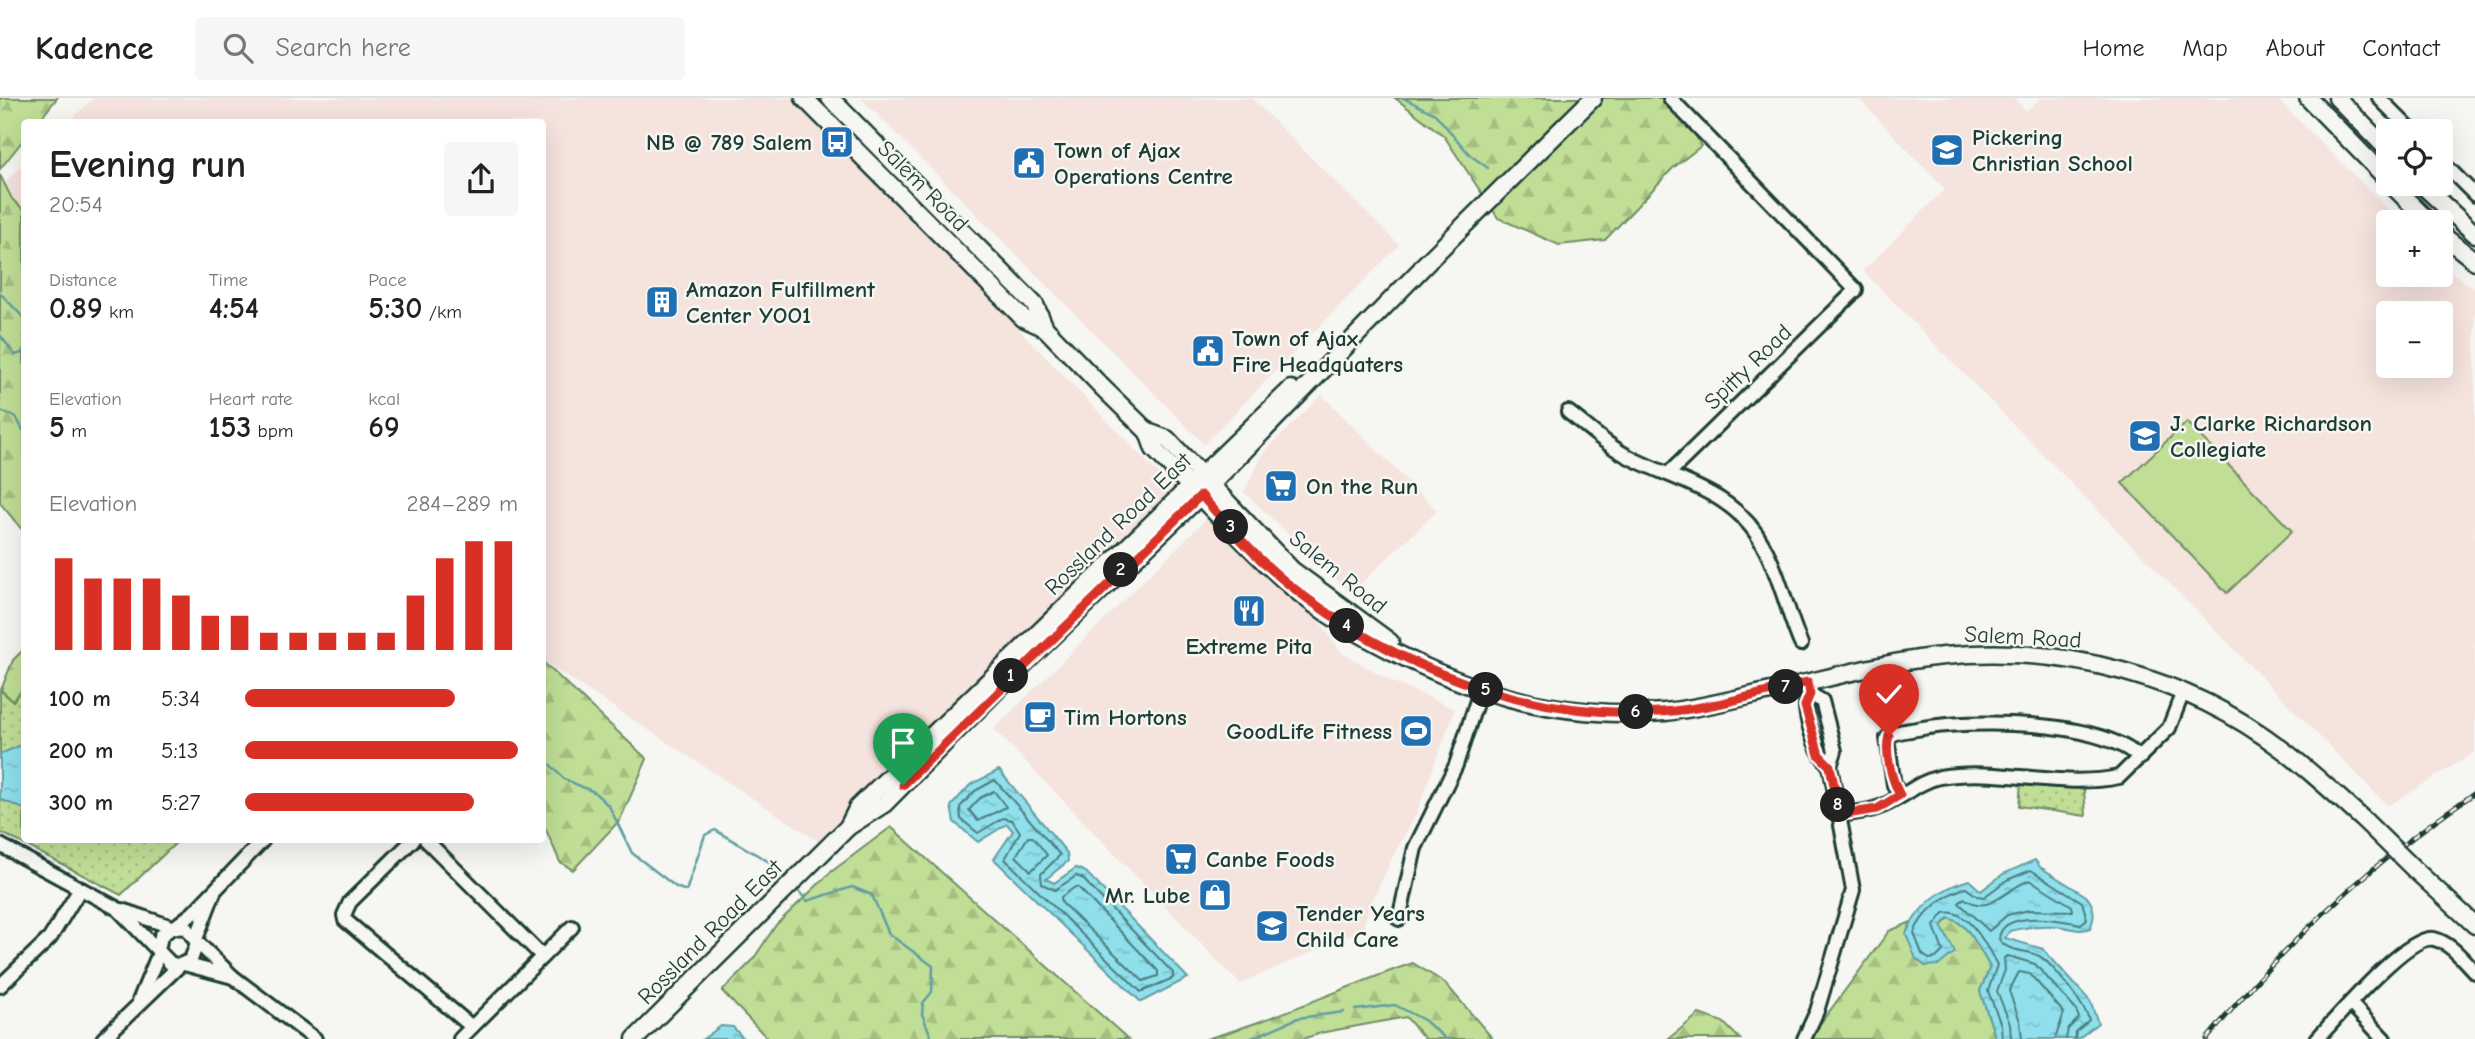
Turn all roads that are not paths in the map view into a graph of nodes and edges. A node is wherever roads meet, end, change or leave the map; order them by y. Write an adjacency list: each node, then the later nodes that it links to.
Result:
1 (804, 98): 19 (main road, Salem Road)
2 (830, 98): 19 (main road, Salem Road)
3 (1593, 98): 22 (main road, Rossland Road East)
4 (1670, 98): 21 (street, Spitty Road)
5 (2308, 98): 10 (main road)
6 (2337, 98): 9 (main road)
7 (2379, 98): 8 (street)
8 (2400, 119)
9 (2376, 138)
10 (2376, 168)
11 (2453, 173): 12 (street)
12 (2475, 195)
13 (2403, 196): 15 (main road)
14 (2434, 196): 16 (main road)
15 (2417, 210)
16 (2475, 234)
17 (2453, 244): 18 (main road)
18 (2475, 261)
19 (1045, 328): 22 (main road, Salem Road)
20 (1568, 412): 21 (street)
21 (1669, 473): 23 (street)
22 (1201, 485): 24 (main road, Salem Road); 54 (main road, Rossland Road East)
23 (1801, 645)
24 (1481, 688): 25 (main road, Salem Road); 37 (street)
25 (1809, 688): 26 (main road, Salem Road); 29 (street)
26 (2183, 692): 27 (street); 38 (main road, Salem Road, bridge)
27 (2140, 758): 28 (street); 28 (street)
28 (1900, 795): 29 (street)
29 (1840, 815): 55 (street)
30 (260, 843): 34 (street)
31 (410, 843): 50 (street)
32 (429, 843): 43 (street)
33 (0, 845): 35 (street)
34 (215, 888): 39 (street); 41 (street)
35 (80, 889): 36 (street); 47 (street)
36 (118, 909): 39 (street); 42 (street)
37 (1399, 919)
38 (2475, 925)
39 (174, 926): 41 (street); 42 (street)
40 (572, 927): 43 (street)
41 (196, 940): 44 (street); 46 (street)
42 (159, 952): 44 (street); 48 (street)
43 (542, 957): 50 (street)
44 (182, 965): 46 (street); 48 (street)
45 (2475, 972): 49 (street)
46 (233, 977): 52 (street)
47 (0, 986)
48 (139, 1003): 51 (street)
49 (2350, 1003): 56 (street); 57 (street)
50 (472, 1027): 53 (street)
51 (103, 1039)
52 (315, 1039)
53 (460, 1039)
54 (635, 1039)
55 (1804, 1039)
56 (2317, 1039)
57 (2384, 1039)

